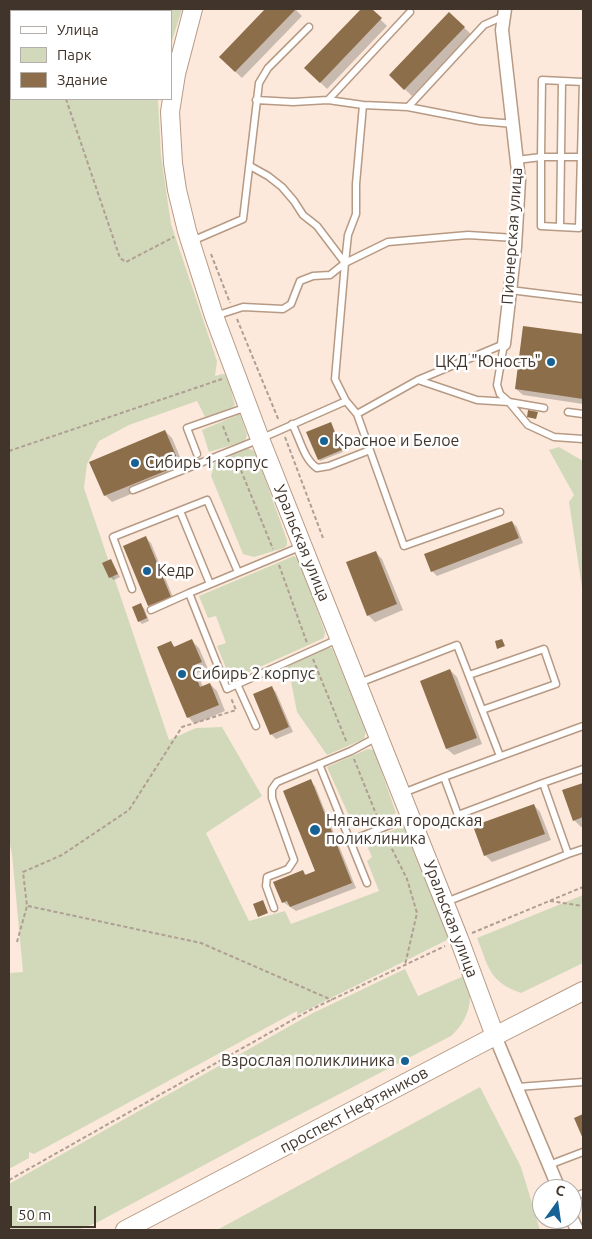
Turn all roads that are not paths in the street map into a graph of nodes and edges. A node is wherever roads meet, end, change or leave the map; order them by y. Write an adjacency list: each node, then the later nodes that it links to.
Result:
1 (193, 9): 6 (street, Уральская улица)
2 (410, 12): 9 (lane)
3 (504, 12): 11 (lane); 12 (street, Пионерская улица)
4 (309, 27): 8 (lane)
5 (562, 81): 13 (lane); 14 (lane); 15 (lane)
6 (172, 99)
7 (172, 100): 19 (street, Уральская улица)
8 (256, 100): 9 (lane); 17 (lane)
9 (328, 100): 10 (lane)
10 (363, 105): 11 (lane); 21 (lane)
11 (408, 107): 12 (lane)
12 (514, 124): 16 (street, Пионерская улица)
13 (542, 156): 14 (lane); 16 (lane); 18 (lane)
14 (561, 157): 15 (lane); 18 (lane)
15 (581, 157): 18 (lane)
16 (517, 160): 20 (street, Пионерская улица)
17 (250, 166): 19 (lane); 21 (lane)
18 (560, 227)
19 (193, 236): 24 (street, Уральская улица)
20 (515, 238): 21 (lane); 22 (street, Пионерская улица)
21 (345, 263): 24 (lane); 27 (lane)
22 (510, 290): 23 (lane); 25 (street, Пионерская улица)
23 (583, 299)
24 (215, 316): 29 (street, Уральская улица)
25 (504, 344): 26 (lane); 28 (lane)
26 (418, 380): 28 (lane); 32 (lane)
27 (346, 401): 32 (lane); 34 (lane)
28 (509, 402): 30 (lane); 36 (lane)
29 (248, 407): 35 (street, Уральская улица); 38 (lane)
30 (544, 408)
31 (568, 412): 33 (lane)
32 (357, 414): 37 (lane)
33 (583, 414)
34 (292, 424): 35 (lane); 37 (lane)
35 (260, 439): 39 (lane); 42 (street, Уральская улица)
36 (583, 439)
37 (370, 450): 41 (lane)
38 (197, 454)
39 (133, 490)
40 (180, 511): 43 (lane); 44 (lane); 45 (lane)
41 (500, 512)
42 (304, 545): 43 (lane); 48 (street, Уральская улица)
43 (238, 572): 44 (lane)
44 (210, 584): 46 (lane)
45 (132, 589)
46 (188, 593): 47 (lane); 51 (lane)
47 (151, 610)
48 (340, 638): 50 (street, Уральская улица); 51 (lane)
49 (469, 676): 50 (lane); 52 (lane); 52 (lane)
50 (358, 683): 55 (street, Уральская улица)
51 (237, 684): 53 (lane)
52 (482, 710): 56 (lane)
53 (256, 726)
54 (583, 726): 56 (lane)
55 (379, 736): 57 (lane); 61 (street, Уральская улица)
56 (500, 756): 59 (lane)
57 (320, 764): 63 (lane); 68 (lane)
58 (583, 769): 60 (lane)
59 (444, 777): 60 (lane); 61 (lane)
60 (543, 784): 65 (lane)
61 (401, 794): 62 (street, Уральская улица)
62 (410, 816): 63 (lane); 67 (street, Уральская улица)
63 (350, 841): 66 (lane)
64 (583, 849): 65 (lane)
65 (568, 854): 67 (lane)
66 (367, 883)
67 (445, 903): 70 (street, Уральская улица)
68 (274, 908)
69 (583, 991): 70 (street, проспект Нефтяников)
70 (495, 1036): 72 (street); 76 (street, проспект Нефтяников)
71 (583, 1082): 72 (lane)
72 (518, 1088): 74 (street)
73 (583, 1152): 74 (lane)
74 (549, 1165): 75 (street)
75 (555, 1179)
76 (125, 1230)

